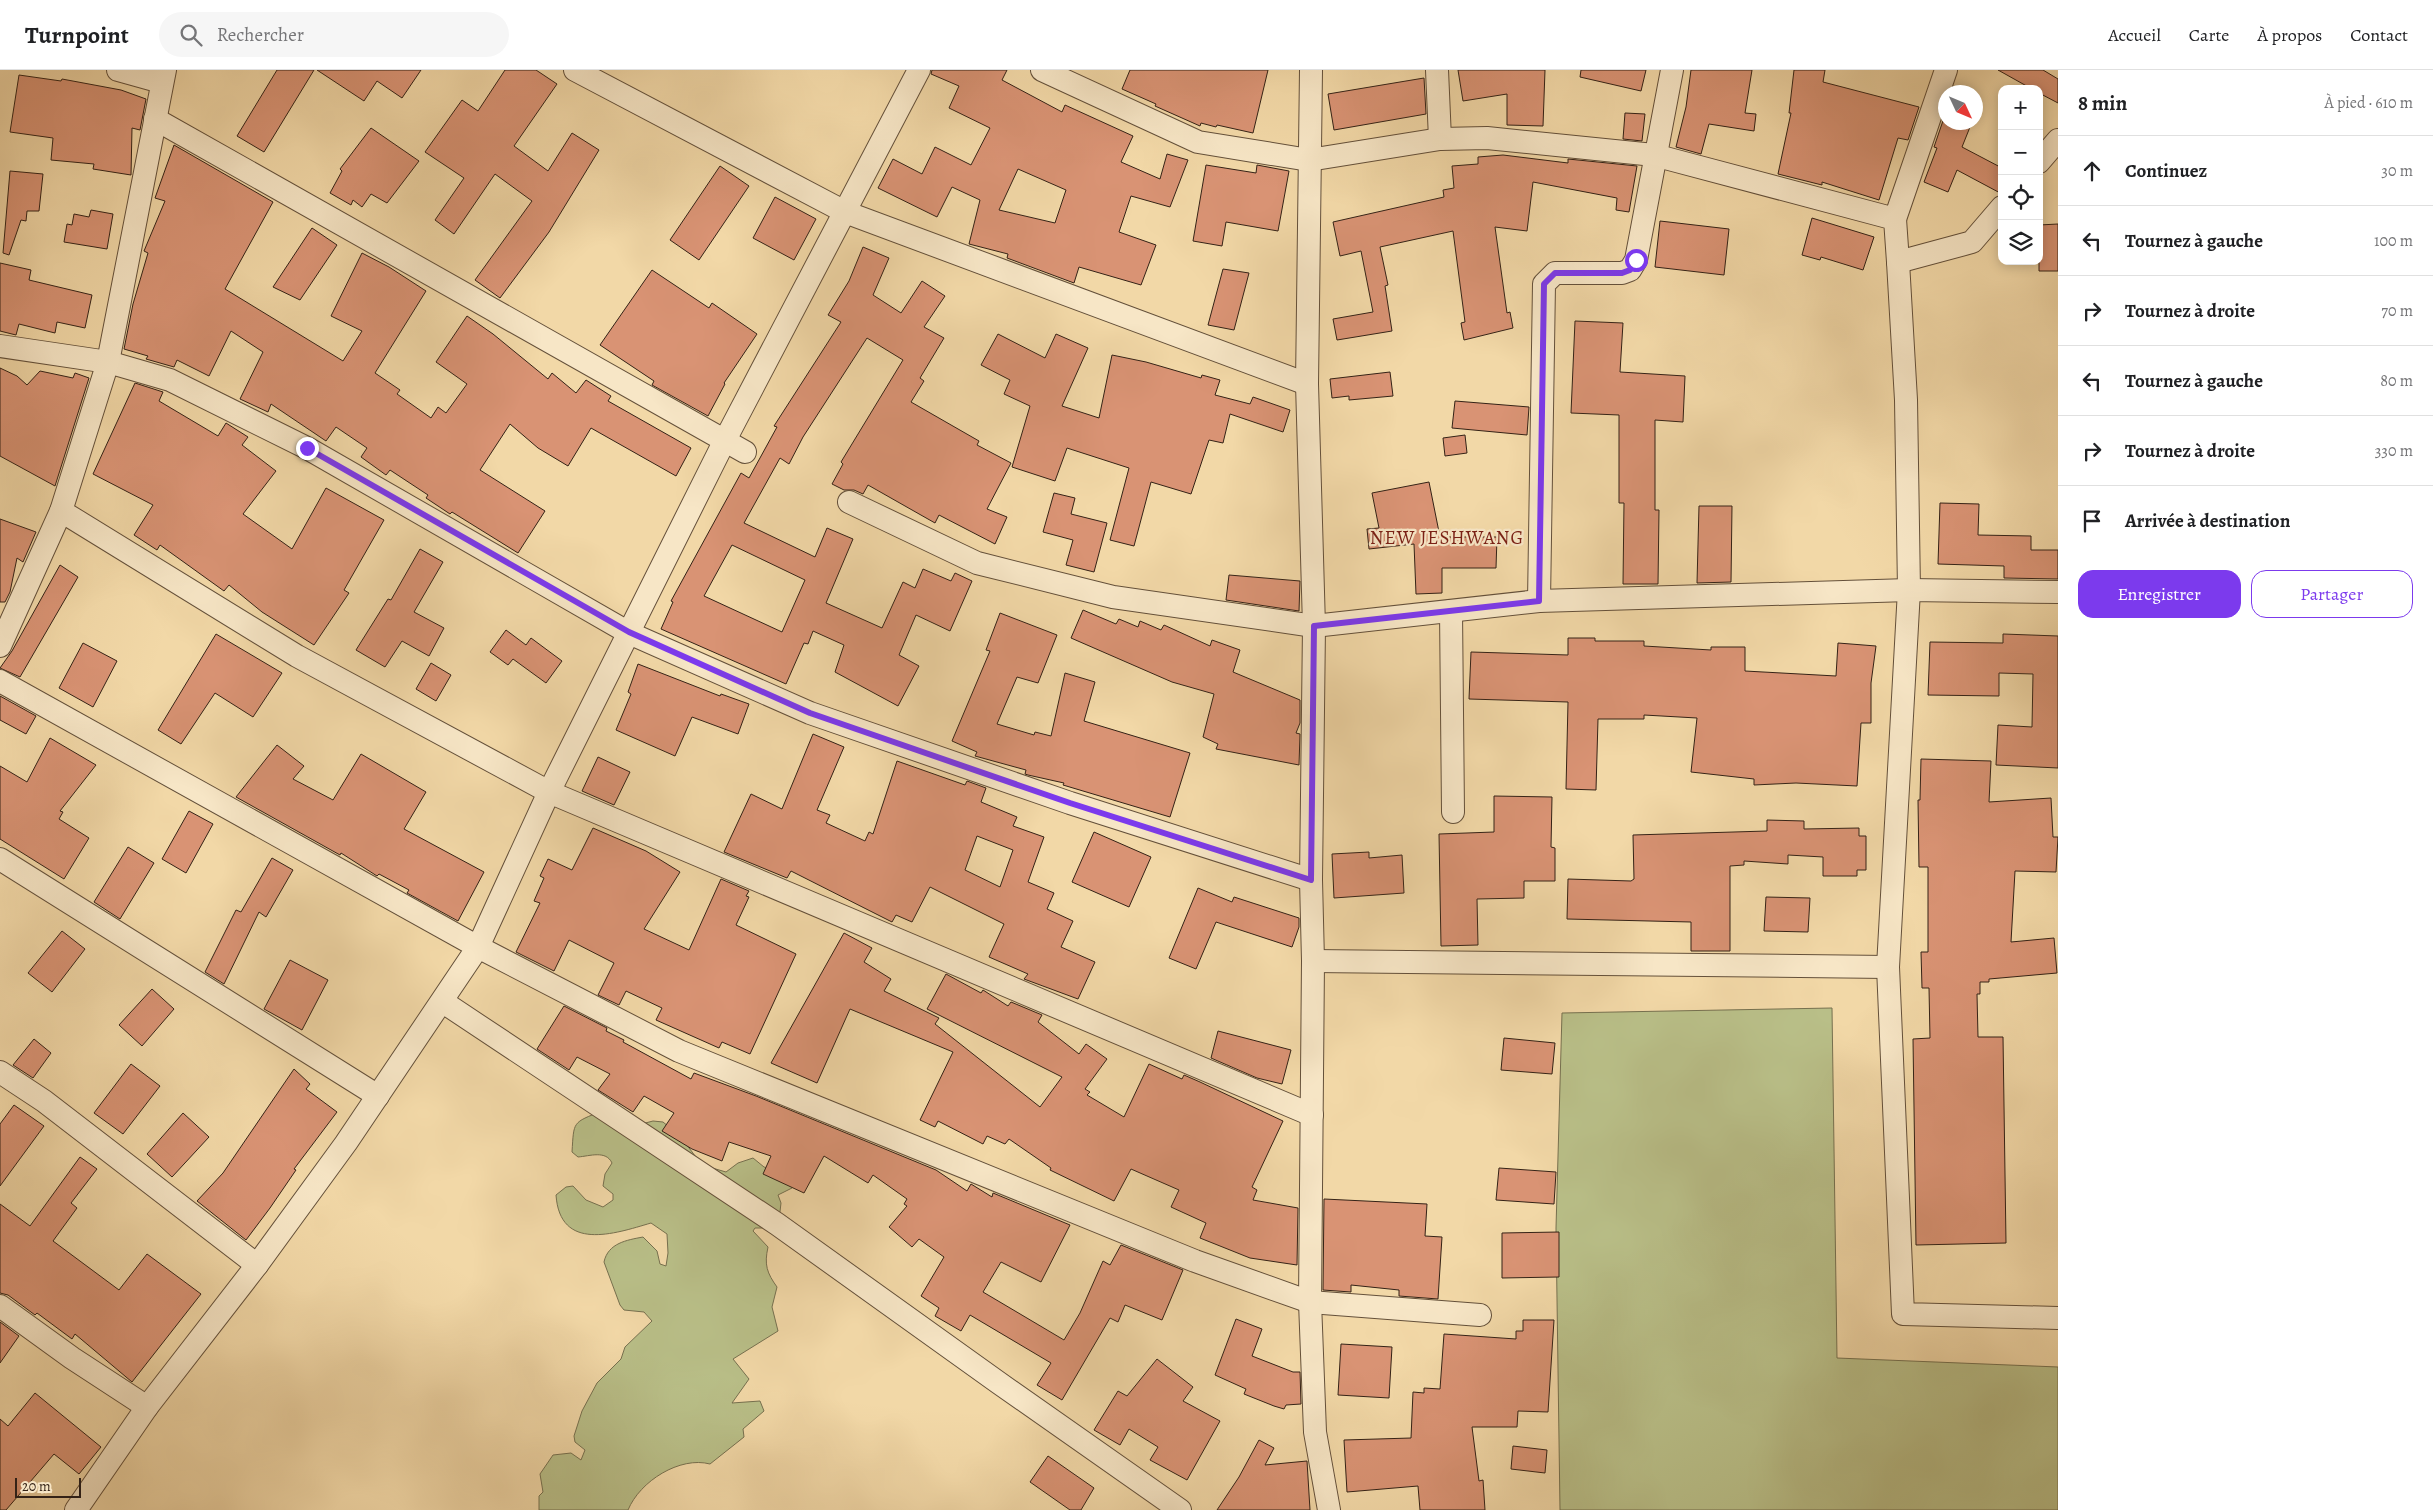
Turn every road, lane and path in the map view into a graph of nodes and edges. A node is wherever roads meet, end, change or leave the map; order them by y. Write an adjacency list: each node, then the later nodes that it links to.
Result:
1 (118, 70): 9 (street)
2 (575, 70): 16 (street)
3 (920, 70): 16 (street)
4 (1042, 70): 15 (street)
5 (1311, 70): 15 (street)
6 (1437, 70): 11 (street)
7 (1672, 70): 13 (street)
8 (1946, 70): 18 (street)
9 (163, 76): 10 (street)
10 (155, 119): 21 (street); 23 (street)
11 (1440, 139): 13 (street); 15 (street)
12 (2058, 140): 14 (street)
13 (1654, 156): 18 (street); 29 (street)
14 (2043, 157)
15 (1309, 160): 22 (street)
16 (845, 212): 22 (street); 23 (street)
17 (1998, 212): 19 (street)
18 (1895, 219): 19 (street)
19 (1898, 262): 27 (street)
20 (0, 346): 21 (street)
21 (108, 362): 26 (street); 32 (street)
22 (1307, 384): 31 (street)
23 (724, 442): 24 (street); 32 (street)
24 (745, 452)
25 (850, 502): 31 (street)
26 (61, 511): 33 (street); 35 (street)
27 (1909, 590): 28 (street); 29 (street); 41 (street)
28 (2058, 592)
29 (1539, 601): 30 (street)
30 (1451, 611): 31 (street); 36 (street)
31 (1314, 626): 38 (street)
32 (629, 632): 35 (street); 38 (street)
33 (0, 646)
34 (0, 681): 39 (street)
35 (549, 792): 39 (street); 45 (street)
36 (1453, 812)
37 (0, 859): 44 (street)
38 (1311, 880): 40 (street)
39 (478, 947): 42 (street); 47 (street)
40 (1313, 961): 41 (street); 45 (street)
41 (1888, 966): 50 (street)
42 (443, 1002): 44 (street); 53 (street)
43 (0, 1072): 46 (street)
44 (378, 1096): 46 (street)
45 (1312, 1115): 47 (street)
46 (257, 1265): 51 (street)
47 (1310, 1302): 49 (street); 54 (street)
48 (0, 1306): 51 (street)
49 (1480, 1315)
50 (2058, 1318)
51 (147, 1407): 52 (street)
52 (76, 1510)
53 (1180, 1510)
54 (1329, 1510)

